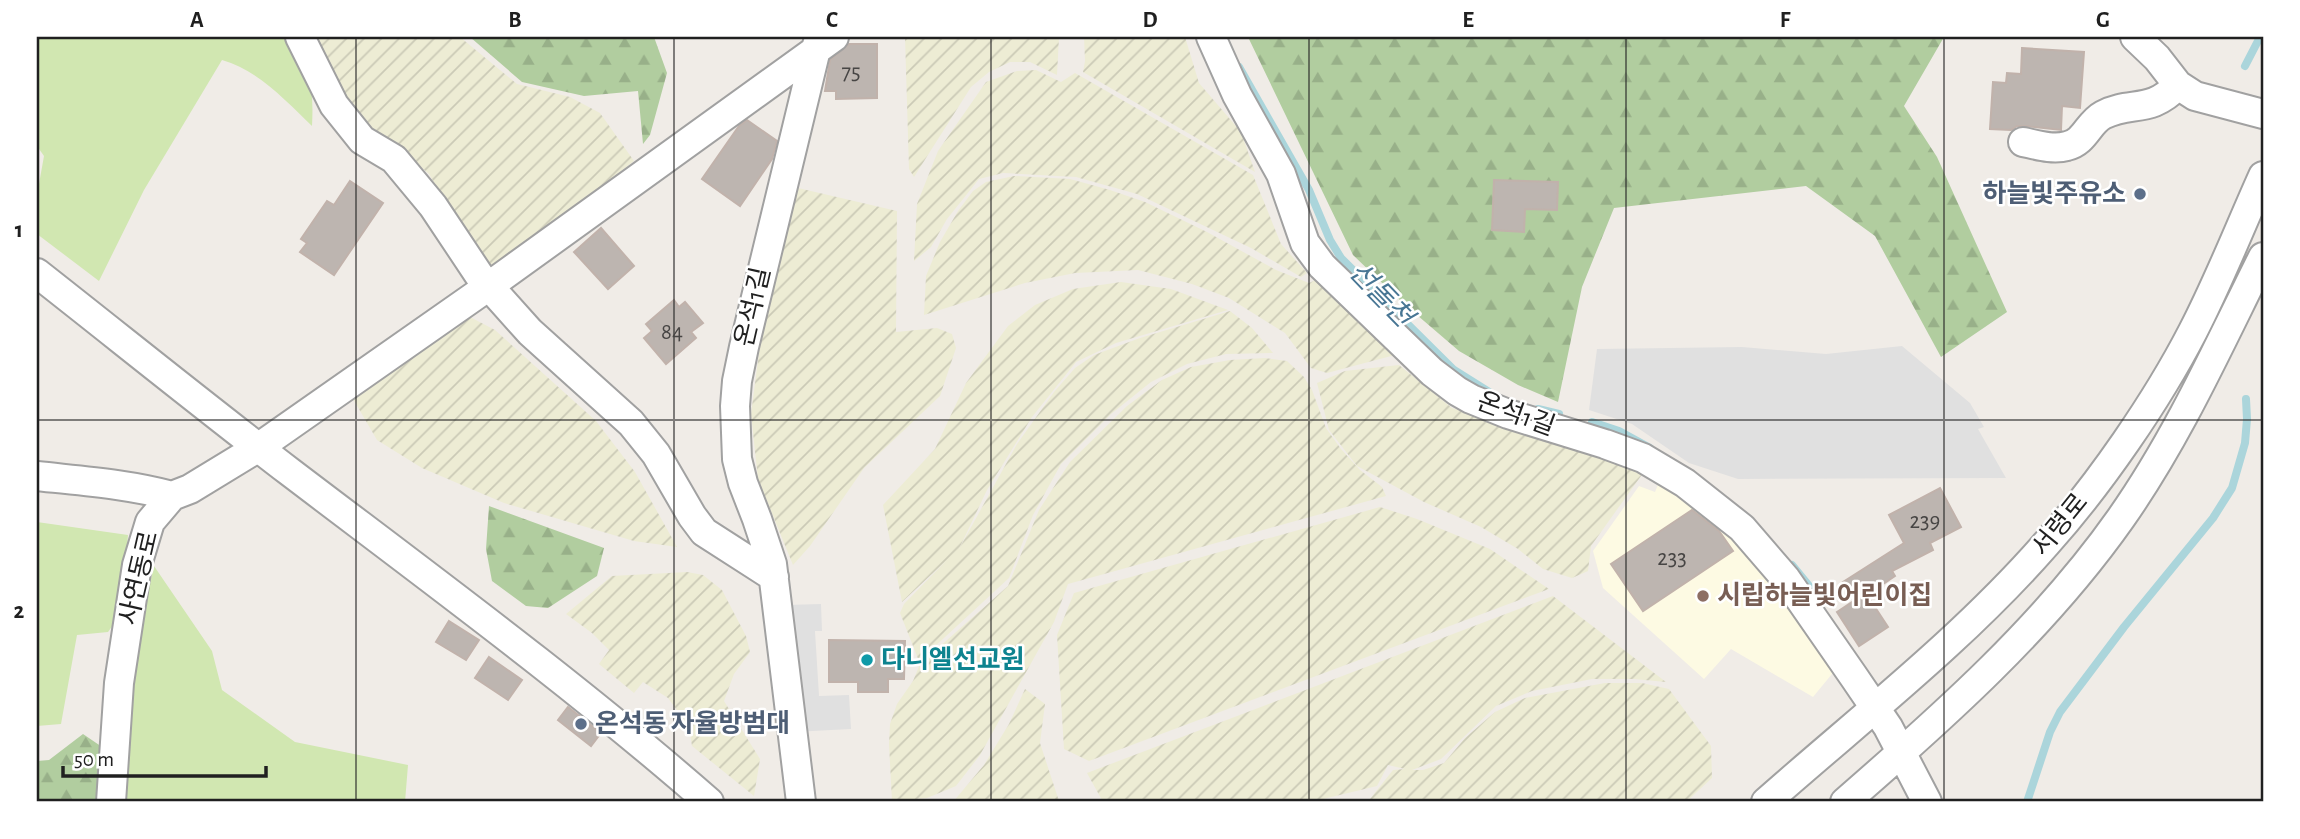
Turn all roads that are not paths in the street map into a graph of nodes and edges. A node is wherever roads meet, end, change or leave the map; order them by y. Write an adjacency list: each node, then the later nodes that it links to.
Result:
1 (300, 37): 11 (street)
2 (1211, 37): 18 (street, 온석1길)
3 (2135, 37): 5 (street)
4 (823, 41): 11 (street); 15 (street, 온석1길)
5 (2178, 85): 6 (street); 7 (street)
6 (2263, 114)
7 (2023, 142)
8 (2263, 176): 16 (street, 서령로)
9 (2263, 257): 17 (street, 서령로)
10 (37, 273): 12 (street)
11 (489, 286): 12 (street); 15 (street)
12 (259, 447): 14 (street); 21 (street)
13 (37, 476): 14 (street, 사연동로)
14 (172, 496): 20 (street, 사연동로)
15 (774, 577): 22 (street, 온석1길)
16 (1965, 628): 17 (street); 18 (street, 서령로)
17 (1999, 660): 19 (street, 서령로)
18 (1881, 717): 19 (street, 온석1길); 23 (street, 서령로)
19 (1902, 753): 24 (street, 서령로); 25 (street, 온석1길)
20 (111, 802)
21 (709, 802)
22 (801, 802)
23 (1766, 802)
24 (1845, 802)
25 (1927, 802)

